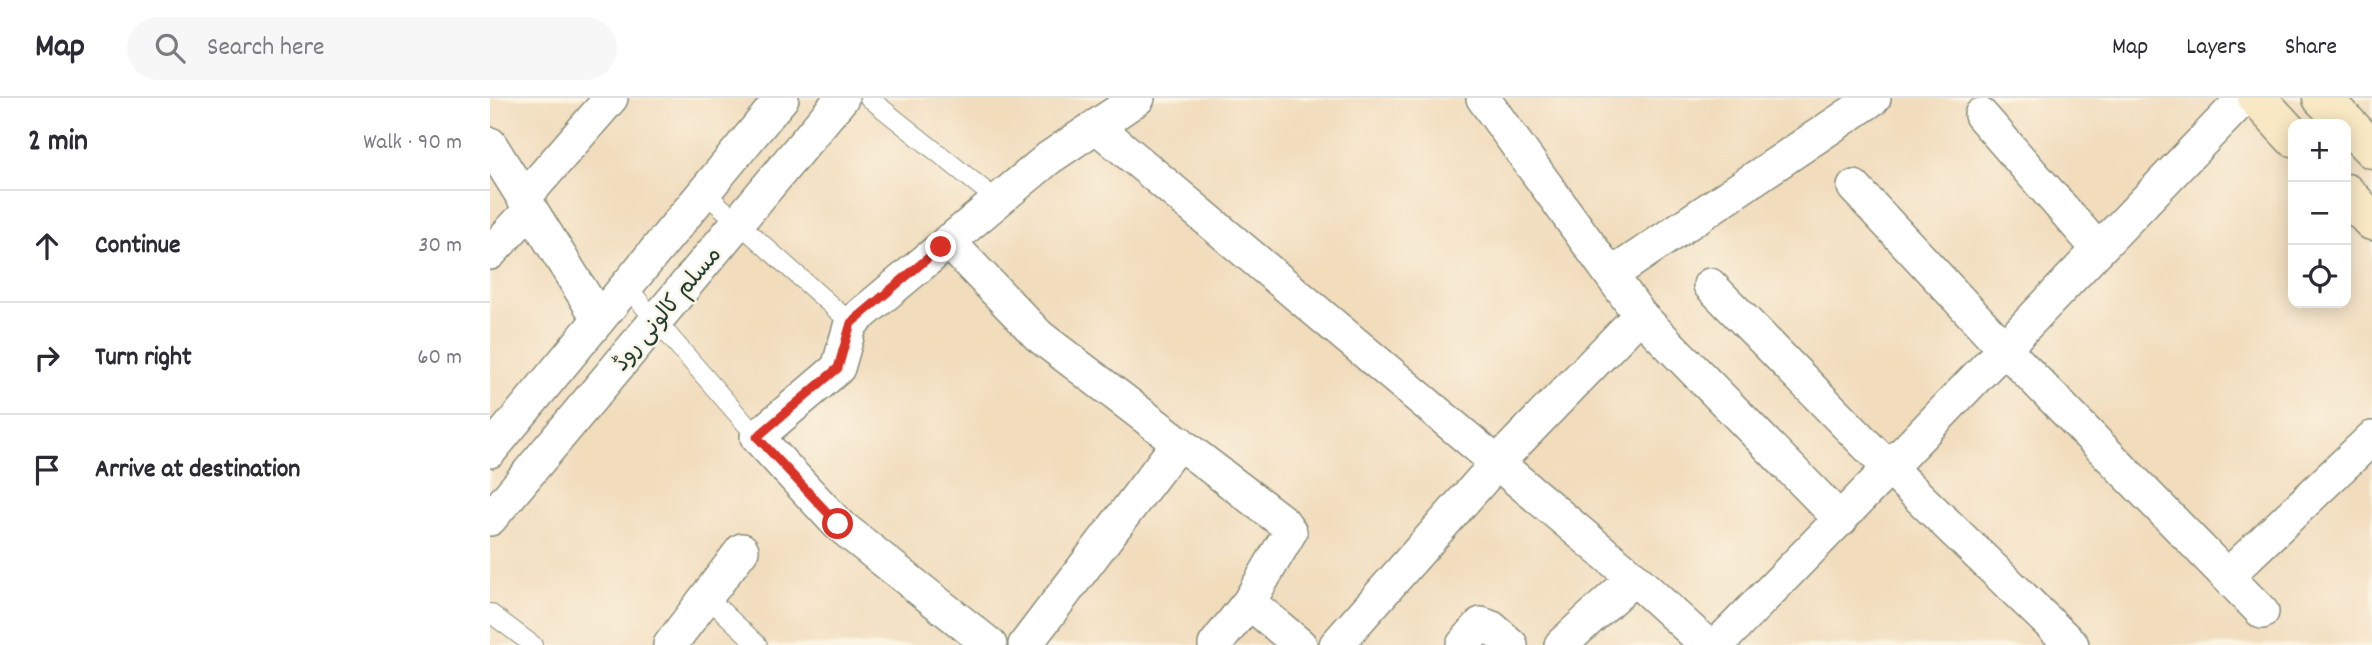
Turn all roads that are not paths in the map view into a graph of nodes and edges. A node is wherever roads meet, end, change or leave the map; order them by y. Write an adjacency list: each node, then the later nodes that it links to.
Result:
1 (611, 98): 20 (street)
2 (782, 98): 17 (street, مسلم کالونی روڈ)
3 (842, 98): 22 (street, مسلم کالونی روڈ)
4 (869, 98): 19 (lane)
5 (1138, 98): 12 (street)
6 (1483, 98): 26 (street)
7 (1874, 98): 26 (street)
8 (2244, 98): 24 (street)
9 (2257, 98): 13 (main road)
10 (2322, 98): 15 (main road)
11 (1981, 115): 24 (street)
12 (1096, 126): 19 (street); 38 (street)
13 (2288, 132)
14 (490, 144): 20 (street)
15 (2372, 149)
16 (1854, 187): 33 (street)
17 (704, 192): 22 (lane); 28 (street, مسلم کالونی روڈ)
18 (2351, 198): 21 (main road)
19 (998, 200): 23 (street)
20 (527, 204): 25 (street); 30 (street)
21 (2372, 221)
22 (738, 223): 31 (street, مسلم کالونی روڈ); 32 (lane)
23 (948, 241): 32 (street); 37 (street)
24 (2098, 248): 33 (street)
25 (490, 253)
26 (1611, 275): 29 (street)
27 (1710, 285): 39 (street)
28 (626, 286): 30 (street, مسلم کالونی روڈ); 31 (lane)
29 (1640, 315): 38 (street); 41 (street)
30 (599, 319): 35 (street, مسلم کالونی روڈ)
31 (656, 320): 34 (lane); 40 (street, مسلم کالونی روڈ)
32 (851, 323): 34 (street)
33 (2003, 347): 39 (street); 43 (street)
34 (757, 437): 52 (street)
35 (494, 438)
36 (2372, 438): 43 (street)
37 (1179, 442): 46 (street); 53 (street)
38 (1497, 463): 44 (street); 56 (street)
39 (1891, 470): 41 (street); 62 (street)
40 (490, 519)
41 (1841, 520): 61 (street)
42 (742, 550): 45 (street)
43 (2228, 575): 47 (street)
44 (1634, 578): 59 (street); 60 (street)
45 (706, 596): 50 (street); 51 (lane)
46 (1249, 602): 54 (street); 55 (street)
47 (2262, 612)
48 (490, 613): 49 (lane)
49 (533, 645)
50 (670, 645)
51 (758, 645)
52 (990, 645)
53 (1026, 645)
54 (1215, 645)
55 (1300, 645)
56 (1336, 645)
57 (1463, 645): 58 (street)
58 (1511, 645)
59 (1561, 645)
60 (1707, 645)
61 (1717, 645)
62 (2072, 645)

